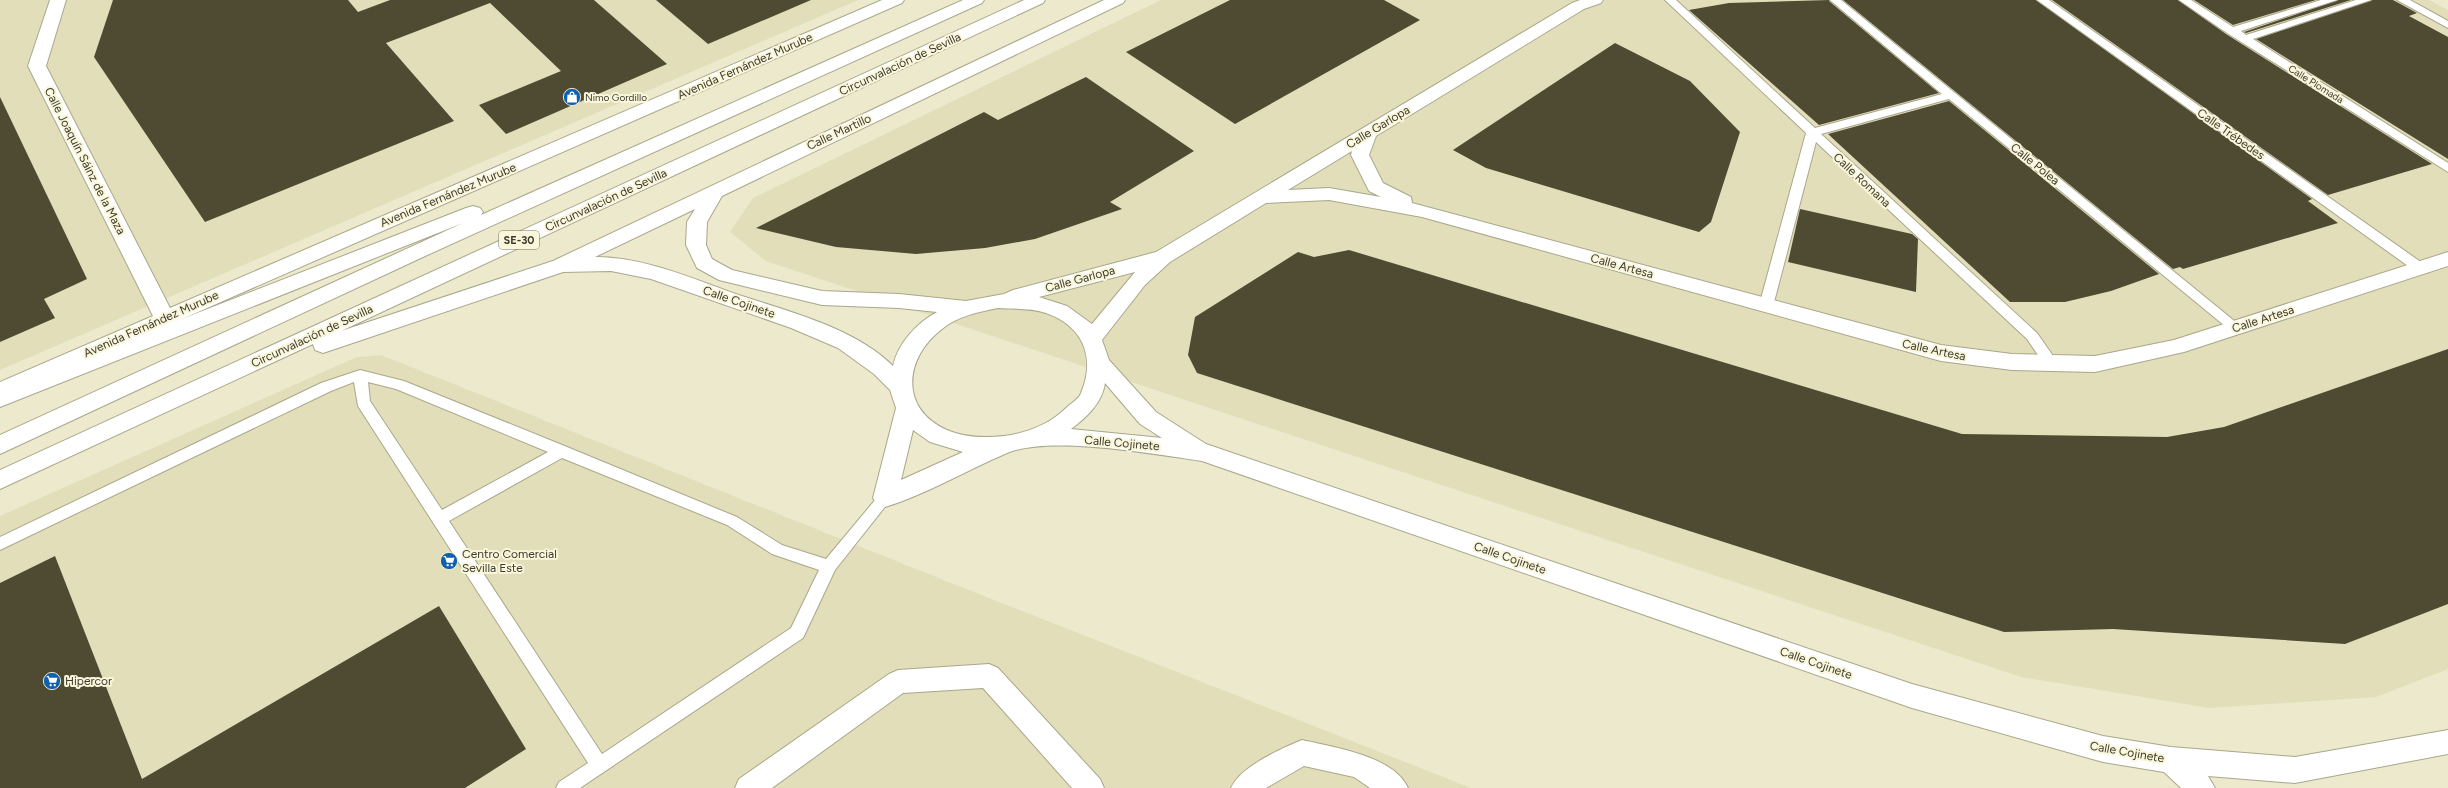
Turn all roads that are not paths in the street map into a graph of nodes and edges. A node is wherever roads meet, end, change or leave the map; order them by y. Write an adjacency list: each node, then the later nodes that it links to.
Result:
1 (58, 0): 34 (main road, Calle Joaquín Sáinz de la Maza)
2 (896, 0): 34 (main road, Avenida Fernández Murube)
3 (969, 0): 15 (main road)
4 (976, 0): 15 (main road, SE-30)
5 (1037, 0): 41 (main road, Circunvalación de Sevilla / SE-30)
6 (1117, 0): 24 (main road, Calle Martillo)
7 (1595, 0): 20 (main road, Calle Garlopa)
8 (1670, 0): 21 (lane, Calle Romana)
9 (1835, 0): 19 (lane, Calle Polea)
10 (2042, 0): 30 (lane, Calle Trébedes)
11 (2184, 0): 17 (lane, Calle Plomada)
12 (2332, 0): 17 (lane)
13 (2366, 0): 18 (lane)
14 (2402, 0): 16 (lane)
15 (951, 11): 22 (main road, SE-30)
16 (2448, 25)
17 (2231, 31): 18 (lane, Calle Plomada)
18 (2244, 38): 23 (lane, Calle Plomada)
19 (1950, 95): 21 (lane); 35 (lane, Calle Polea)
20 (1368, 133): 25 (main road, Calle Garlopa); 26 (main road, Calle Artesa)
21 (1812, 133): 32 (lane); 38 (lane, Calle Romana)
22 (617, 161): 43 (main road); 46 (main road, SE-30)
23 (2448, 168)
24 (716, 191): 29 (main road, Calle Martillo); 33 (main road, Calle Cojinete)
25 (1263, 197): 26 (main road, Calle Artesa); 27 (main road, Calle Garlopa)
26 (1423, 211): 32 (main road, Calle Artesa)
27 (1163, 257): 31 (main road, Calle Garlopa); 36 (main road, Calle Garlopa)
28 (2448, 259): 30 (main road, Calle Artesa)
29 (562, 265): 40 (main road, Calle Cojinete); 41 (main road)
30 (2420, 268): 35 (main road, Calle Artesa)
31 (998, 301): 33 (main road); 36 (main road)
32 (1766, 306): 38 (main road, Calle Artesa)
33 (965, 308): 40 (main road)
34 (164, 318): 42 (main road, Avenida Fernández Murube)
35 (2236, 328): 38 (main road, Calle Artesa)
36 (1092, 338): 37 (main road)
37 (1099, 362): 45 (main road); 49 (main road, Calle Cojinete)
38 (2051, 363)
39 (360, 376): 48 (lane); 52 (lane); 53 (lane)
40 (899, 384): 44 (main road)
41 (206, 385): 50 (main road, Circunvalación de Sevilla / SE-30)
42 (0, 391)
43 (0, 399)
44 (907, 409): 47 (main road); 51 (main road)
45 (1041, 436): 47 (main road); 49 (main road, Calle Cojinete)
46 (0, 445)
47 (1005, 446): 51 (main road)
48 (562, 451): 52 (lane); 54 (lane)
49 (1203, 452): 56 (main road, Calle Cojinete)
50 (0, 480)
51 (885, 498): 54 (lane)
52 (441, 518): 57 (lane)
53 (0, 544)
54 (829, 566): 57 (lane)
55 (2448, 742): 58 (main road, Calle Cojinete)
56 (2171, 760): 58 (main road, Calle Cojinete); 64 (main road)
57 (600, 765): 59 (lane)
58 (2291, 779)
59 (565, 788)
60 (749, 788): 61 (main road)
61 (1090, 788)
62 (1245, 788): 63 (main road)
63 (1394, 788)
64 (2201, 788)

